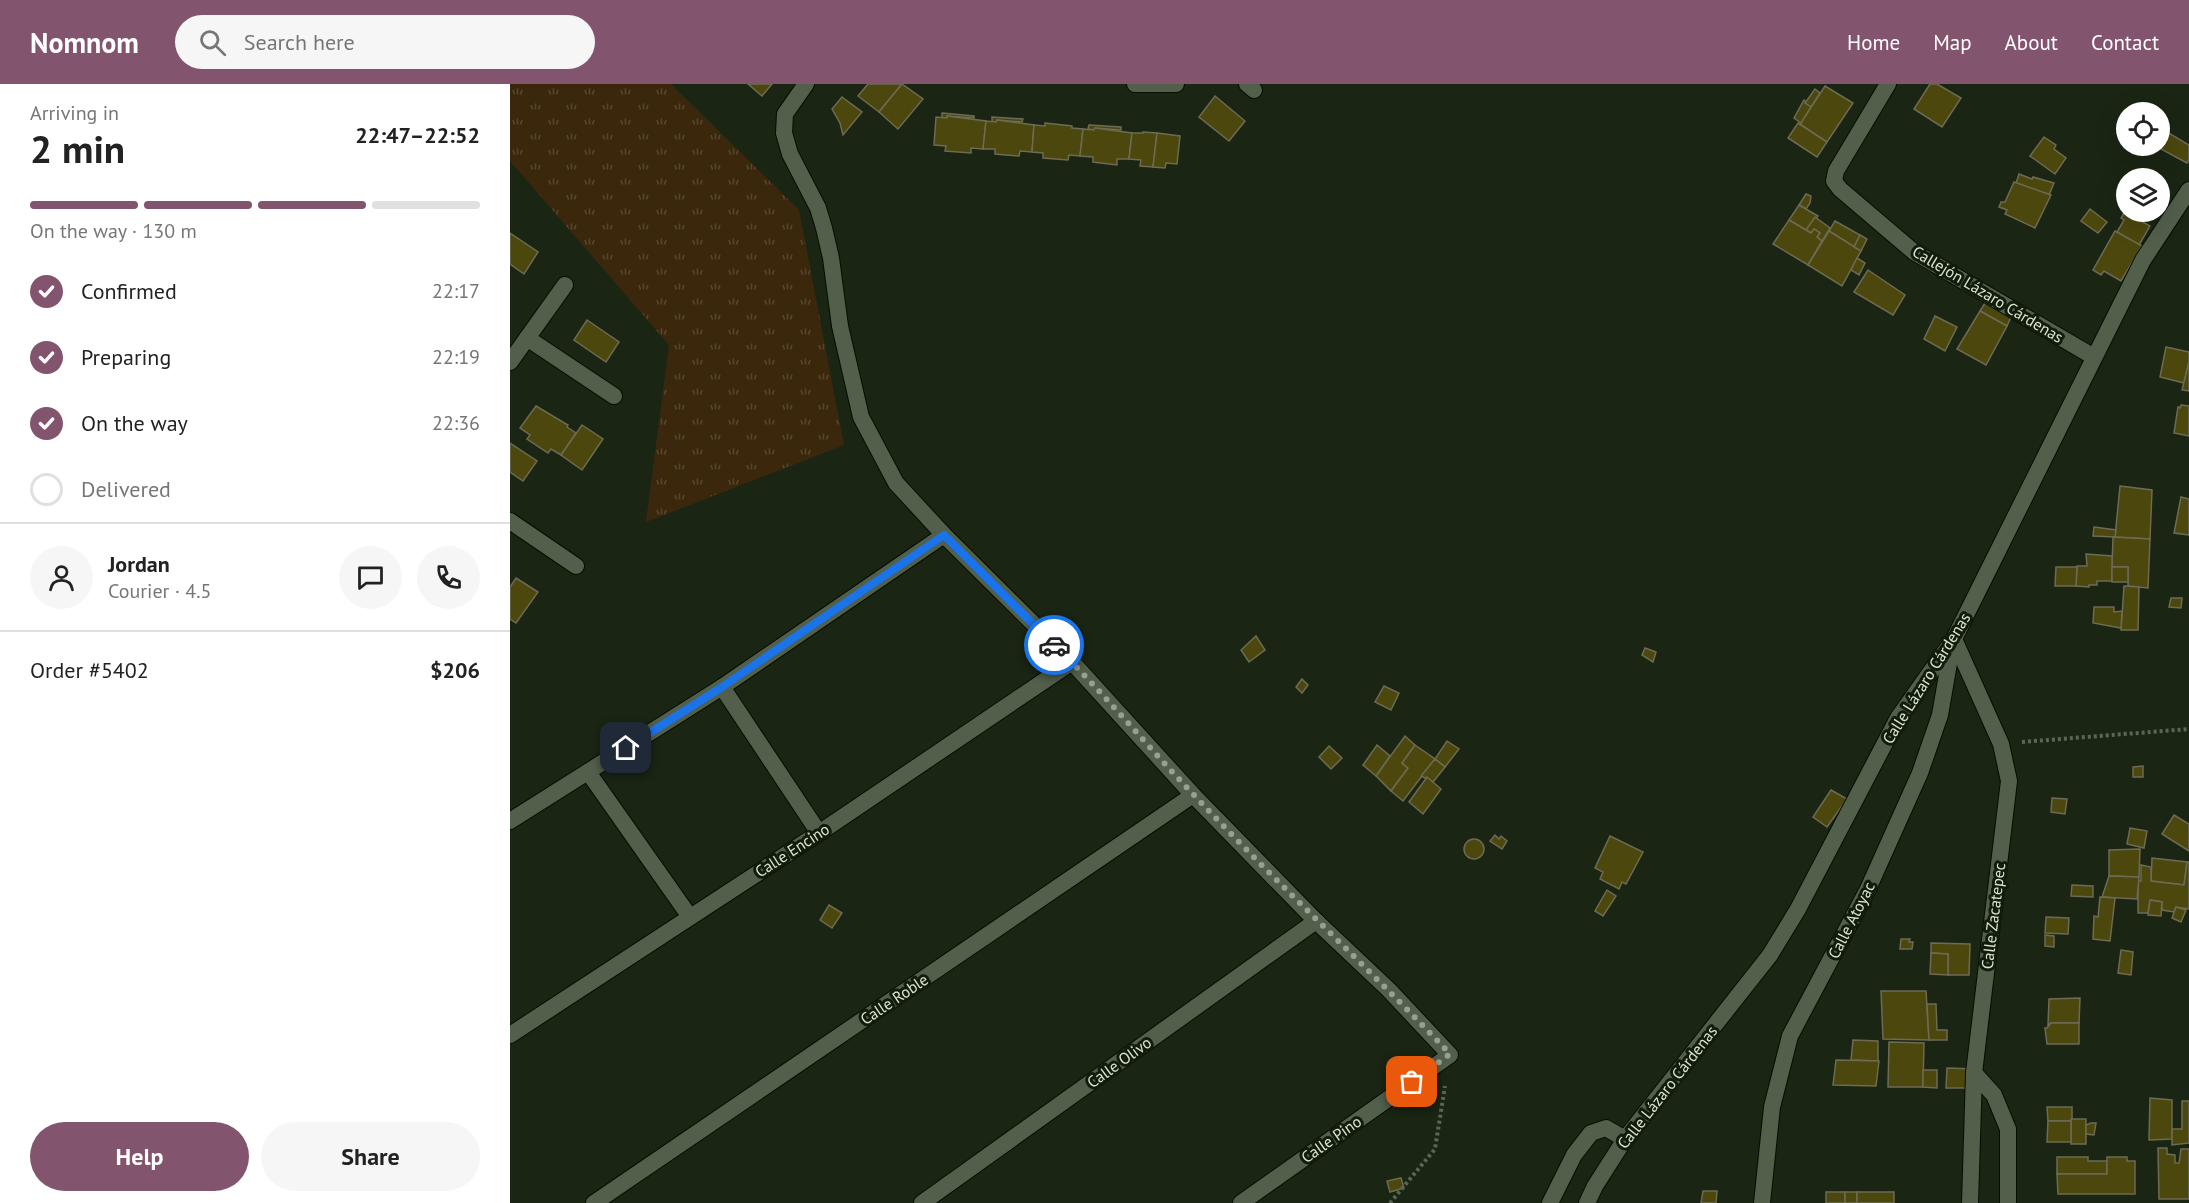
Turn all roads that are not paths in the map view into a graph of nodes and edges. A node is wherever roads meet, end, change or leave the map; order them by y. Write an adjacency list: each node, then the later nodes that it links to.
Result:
1 (806, 84): 12 (street)
2 (1135, 84): 3 (street)
3 (1176, 84)
4 (1888, 84): 8 (street, Callejón Lázaro Cárdenas)
5 (2189, 190): 8 (street, Calle Lázaro Cárdenas)
6 (565, 285): 7 (street)
7 (527, 338): 9 (street); 10 (street)
8 (2094, 357): 14 (street, Calle Lázaro Cárdenas)
9 (510, 362)
10 (614, 396)
11 (510, 521): 13 (street)
12 (944, 535): 15 (street); 16 (street)
13 (576, 566)
14 (1954, 639): 24 (street, Calle Zacatepec); 25 (street, Calle Lázaro Cárdenas); 31 (street, Calle Atoyac)
15 (1072, 662): 18 (street); 20 (street, Calle Encino)
16 (722, 687): 17 (street); 20 (street)
17 (588, 772): 19 (street); 21 (street)
18 (1193, 795): 22 (street); 26 (street, Calle Roble)
19 (510, 820)
20 (819, 833): 21 (street, Calle Encino)
21 (690, 917): 23 (street, Calle Encino)
22 (1316, 921): 27 (street, Calle Olivo); 28 (street, Calle Pino)
23 (510, 1035)
24 (1974, 1073): 32 (street, Calle Zacatepec); 33 (street)
25 (1625, 1138): 29 (street); 30 (street, Calle Lázaro Cárdenas)
26 (594, 1203)
27 (922, 1203)
28 (1241, 1203)
29 (1550, 1203)
30 (1587, 1203)
31 (1762, 1203)
32 (1970, 1203)
33 (2008, 1203)

